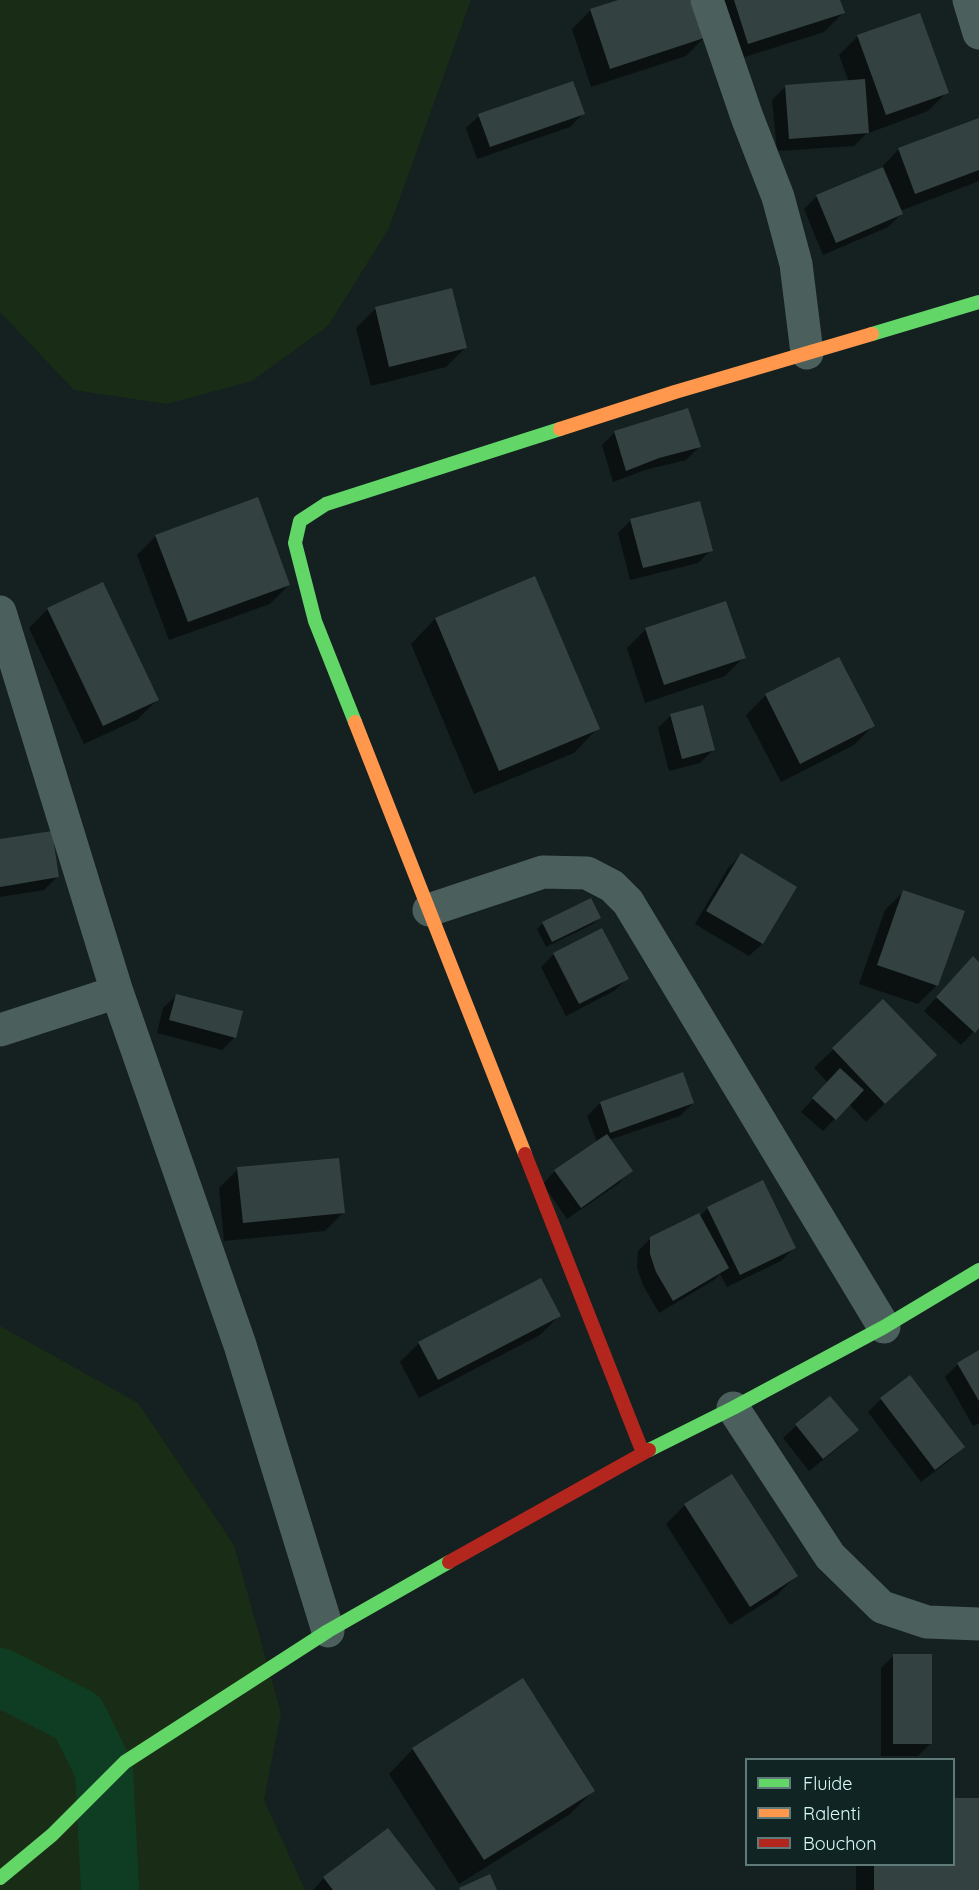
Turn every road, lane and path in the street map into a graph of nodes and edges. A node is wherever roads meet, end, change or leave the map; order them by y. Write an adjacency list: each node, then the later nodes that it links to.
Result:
1 (707, 0): 5 (street)
2 (969, 0): 3 (street)
3 (979, 33)
4 (979, 302): 5 (street)
5 (807, 353): 7 (street)
6 (0, 612): 8 (street)
7 (429, 910): 11 (street); 13 (street)
8 (117, 992): 9 (street); 15 (street)
9 (0, 1030)
10 (979, 1270): 11 (street)
11 (884, 1327): 12 (street)
12 (733, 1408): 13 (street); 14 (street)
13 (643, 1453): 15 (street)
14 (979, 1624)
15 (328, 1631): 16 (street)
16 (0, 1878)

